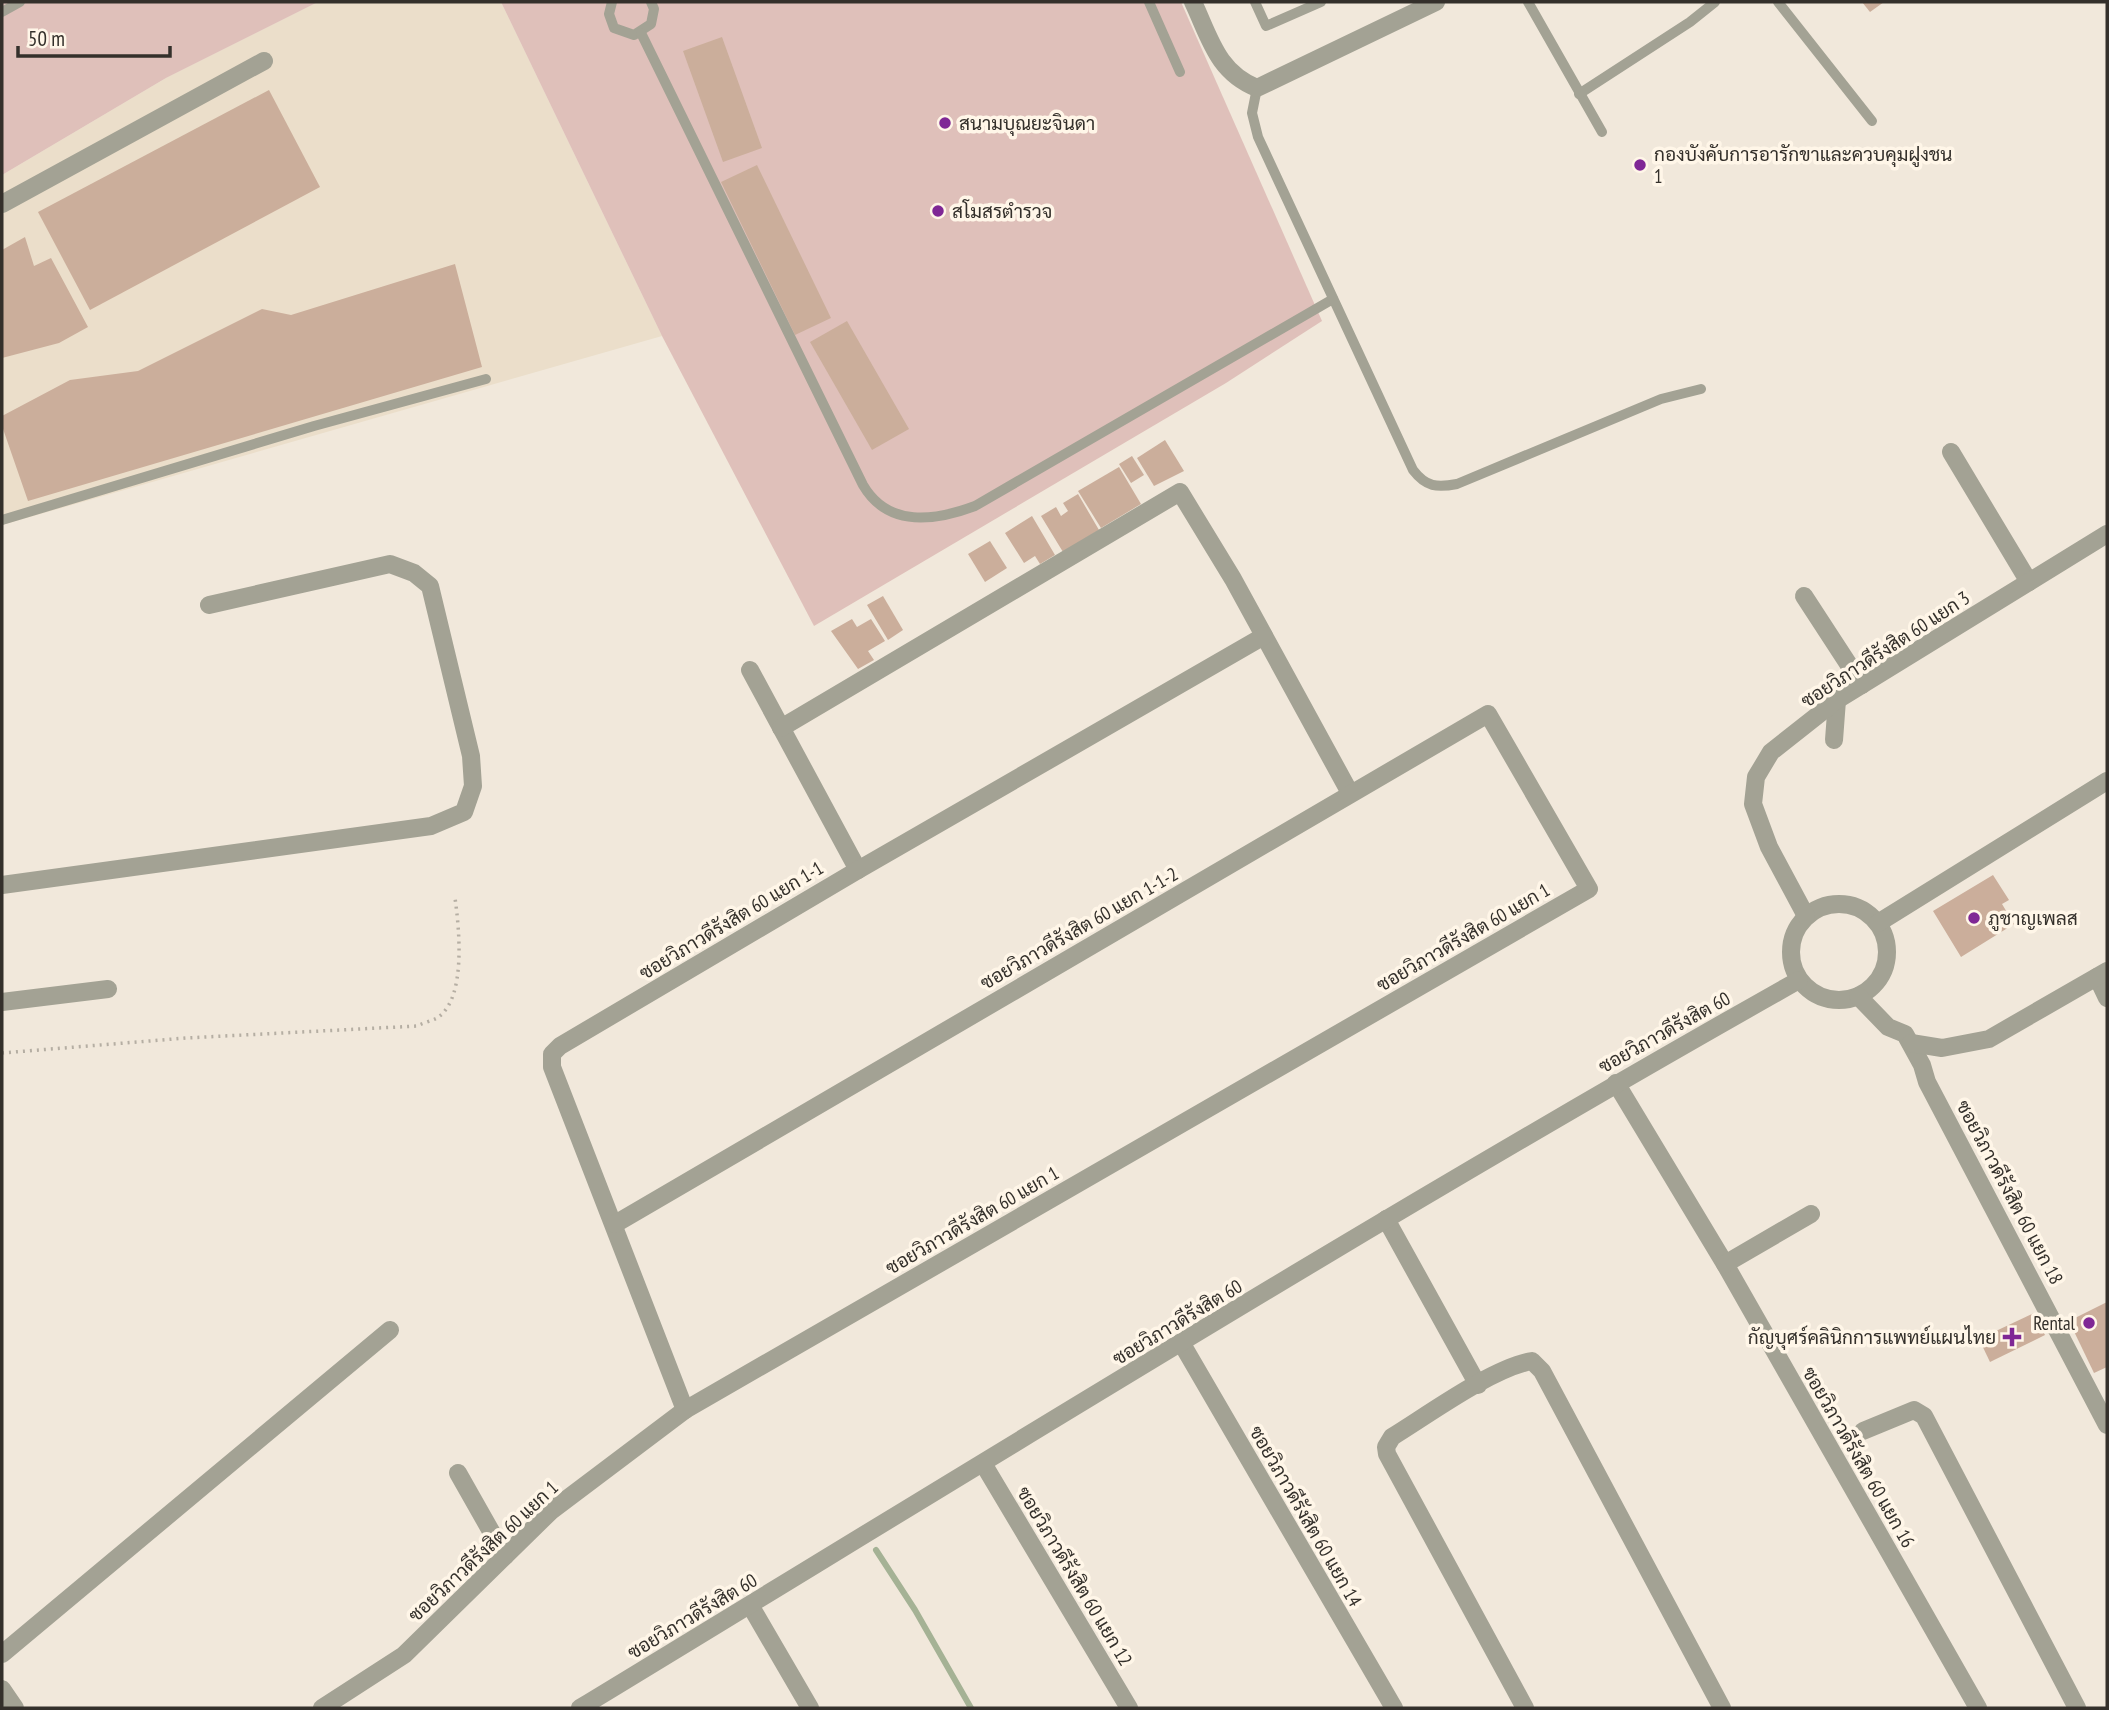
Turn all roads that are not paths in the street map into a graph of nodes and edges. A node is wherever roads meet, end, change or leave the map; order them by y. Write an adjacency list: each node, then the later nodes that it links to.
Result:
1 (20, 2): 13 (lane)
2 (598, 2): 12 (lane)
3 (651, 2): 14 (lane)
4 (1149, 2): 16 (lane)
5 (1194, 2): 17 (street)
6 (1255, 2): 7 (lane)
7 (1321, 2)
8 (1436, 2): 17 (street)
9 (1528, 2): 18 (lane)
10 (1715, 2): 18 (lane)
11 (1778, 2): 19 (lane)
12 (611, 4): 14 (lane)
13 (2, 12)
14 (641, 33): 22 (lane)
15 (264, 61): 21 (street)
16 (1180, 72)
17 (1257, 88): 22 (lane)
18 (1579, 94): 20 (lane)
19 (1872, 121)
20 (1602, 132)
21 (2, 204)
22 (1334, 299): 24 (lane)
23 (486, 379): 26 (lane)
24 (1701, 389)
25 (1951, 452): 28 (street)
26 (2, 520)
27 (2107, 534): 28 (street, ซอยวิภาวดีรังสิต 60 แยก 3)
28 (2029, 582): 33 (street, ซอยวิภาวดีรังสิต 60 แยก 3)
29 (1804, 596): 33 (street)
30 (209, 605): 41 (street)
31 (1264, 636): 35 (street); 39 (street); 40 (street, ซอยวิภาวดีรังสิต 60 แยก 1-1)
32 (750, 670): 35 (street)
33 (1862, 685): 34 (street, ซอยวิภาวดีรังสิต 60 แยก 3)
34 (1838, 700): 36 (street); 42 (street, ซอยวิภาวดีรังสิต 60 แยก 3)
35 (781, 728): 40 (street)
36 (1834, 740)
37 (2107, 781): 43 (street)
38 (1532, 791): 39 (street, ซอยวิภาวดีรังสิต 60 แยก 1-1-2); 59 (street, ซอยวิภาวดีรังสิต 60 แยก 1)
39 (1350, 793): 54 (street, ซอยวิภาวดีรังสิต 60 แยก 1-1-2)
40 (858, 870): 54 (street, ซอยวิภาวดีรังสิต 60 แยก 1-1)
41 (2, 885)
42 (1806, 916): 43 (street); 45 (street)
43 (1878, 923): 47 (street)
44 (2102, 974): 48 (street); 50 (street)
45 (1799, 980): 47 (street); 51 (street, ซอยวิภาวดีรังสิต 60)
46 (107, 989): 49 (street)
47 (1858, 996): 50 (street)
48 (2107, 998)
49 (2, 1002)
50 (1911, 1042): 60 (street, ซอยวิภาวดีรังสิต 60 แยก 18)
51 (1616, 1083): 53 (street, ซอยวิภาวดีรังสิต 60); 55 (street, ซอยวิภาวดีรังสิต 60 แยก 16)
52 (1811, 1214): 55 (street)
53 (1386, 1219): 57 (street, ซอยวิภาวดีรังสิต 60); 58 (street)
54 (615, 1224): 59 (street, ซอยวิภาวดีรังสิต 60 แยก 1-1)
55 (1725, 1264): 76 (street, ซอยวิภาวดีรังสิต 60 แยก 16)
56 (390, 1330): 66 (street)
57 (1182, 1344): 62 (street, ซอยวิภาวดีรังสิต 60); 73 (street, ซอยวิภาวดีรังสิต 60 แยก 14)
58 (1478, 1385): 74 (street); 75 (street)
59 (685, 1409): 64 (street, ซอยวิภาวดีรังสิต 60 แยก 1)
60 (2107, 1425)
61 (1863, 1431): 77 (street)
62 (984, 1465): 65 (street, ซอยวิภาวดีรังสิต 60); 72 (street, ซอยวิภาวดีรังสิต 60 แยก 12)
63 (458, 1473): 64 (street)
64 (505, 1556): 69 (street, ซอยวิภาวดีรังสิต 60 แยก 1)
65 (750, 1605): 70 (street, ซอยวิภาวดีรังสิต 60); 71 (street)
66 (2, 1654)
67 (2, 1689): 68 (street)
68 (15, 1708)
69 (322, 1708)
70 (580, 1708)
71 (810, 1708)
72 (1129, 1708)
73 (1394, 1708)
74 (1525, 1708)
75 (1722, 1708)
76 (1978, 1708)
77 (2077, 1708)

